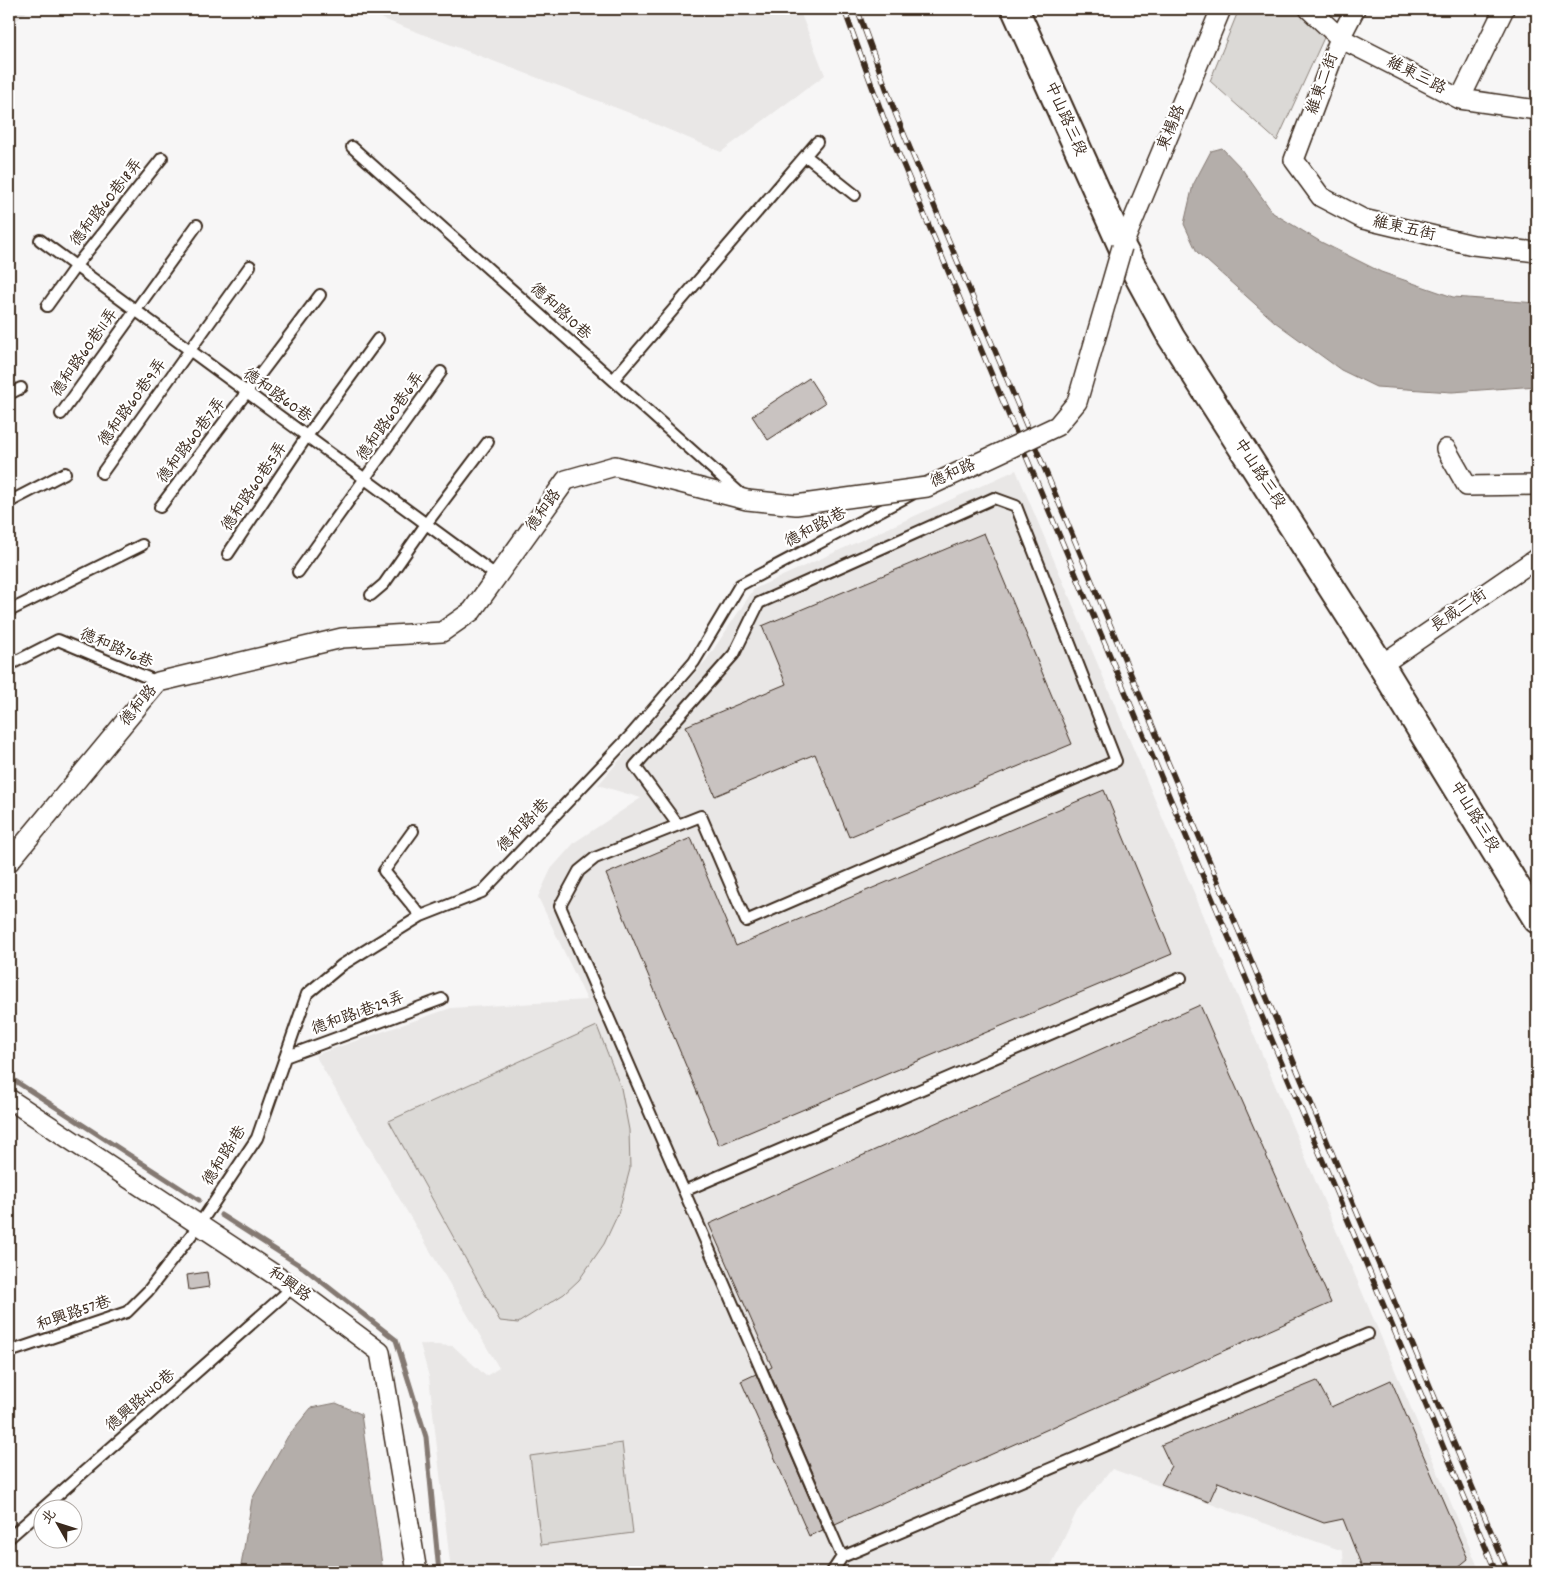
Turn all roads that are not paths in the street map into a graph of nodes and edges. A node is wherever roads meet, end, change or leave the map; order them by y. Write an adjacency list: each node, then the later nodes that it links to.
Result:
1 (1015, 9): 17 (street, 中山路三段)
2 (1221, 9): 17 (street, 東楊路)
3 (1309, 9): 6 (street, 維東三路)
4 (1355, 9): 6 (street, 維東二街)
5 (1504, 9): 7 (street)
6 (1340, 38): 7 (street, 維東三路); 13 (street, 維東二街)
7 (1460, 99): 8 (street, 維東三路)
8 (1537, 110)
9 (818, 142): 11 (lane)
10 (352, 147): 27 (lane, 德和路10巷)
11 (806, 156): 14 (lane); 27 (lane)
12 (162, 158): 20 (lane, 德和路60巷18弄)
13 (1294, 160): 18 (street, 維東五街)
14 (855, 195)
15 (197, 225): 23 (lane, 德和路60巷11弄)
16 (40, 240): 20 (lane, 德和路60巷)
17 (1122, 247): 39 (street, 德和路, bridge); 52 (street, 中山路三段)
18 (1537, 252)
19 (250, 266): 25 (lane, 德和路60巷9弄)
20 (75, 267): 22 (lane, 德和路60巷18弄); 23 (lane, 德和路60巷)
21 (320, 295): 29 (lane, 德和路60巷7弄)
22 (47, 306)
23 (134, 310): 25 (lane, 德和路60巷); 31 (lane, 德和路60巷11弄)
24 (378, 339): 32 (lane, 德和路60巷5弄)
25 (189, 350): 29 (lane, 德和路60巷); 36 (lane, 德和路60巷9弄)
26 (441, 372): 37 (lane, 德和路60巷6弄)
27 (613, 380): 40 (lane, 德和路10巷)
28 (21, 388): 30 (lane)
29 (247, 393): 32 (lane, 德和路60巷); 42 (lane, 德和路60巷7弄)
30 (9, 394)
31 (61, 414)
32 (306, 436): 37 (lane, 德和路60巷); 45 (lane, 德和路60巷5弄)
33 (488, 442): 43 (lane)
34 (1446, 449): 38 (street)
35 (65, 473): 41 (lane)
36 (102, 474)
37 (366, 480): 43 (lane, 德和路60巷); 47 (lane, 德和路60巷6弄)
38 (1537, 485)
39 (926, 487): 40 (street, 德和路, bridge); 58 (lane, 德和路1巷)
40 (748, 500): 48 (street, 德和路)
41 (9, 502)
42 (160, 507)
43 (426, 524): 48 (lane, 德和路60巷); 49 (lane)
44 (142, 545): 50 (lane)
45 (228, 554)
46 (1537, 558): 52 (street, 長威二街)
47 (298, 572)
48 (497, 576): 53 (street, 德和路)
49 (371, 595)
50 (9, 611)
51 (9, 665): 53 (lane, 德和路76巷)
52 (1381, 665): 57 (street, 中山路三段)
53 (158, 682): 56 (street, 德和路)
54 (678, 825): 54 (lane); 63 (lane)
55 (413, 831): 58 (lane)
56 (9, 862)
57 (1536, 914)
58 (421, 916): 61 (lane, 德和路1巷)
59 (1181, 978): 63 (lane)
60 (442, 999): 61 (lane, 德和路1巷29弄)
61 (285, 1057): 64 (lane, 德和路1巷)
62 (9, 1099): 64 (street, 和興路)
63 (684, 1191): 69 (lane)
64 (199, 1225): 65 (street, 和興路); 67 (lane, 和興路57巷)
65 (293, 1287): 68 (lane, 德興路440巷); 70 (street, 和興路)
66 (1368, 1334): 69 (lane)
67 (9, 1352)
68 (9, 1538)
69 (842, 1557): 71 (lane)
70 (417, 1572)
71 (832, 1572)

